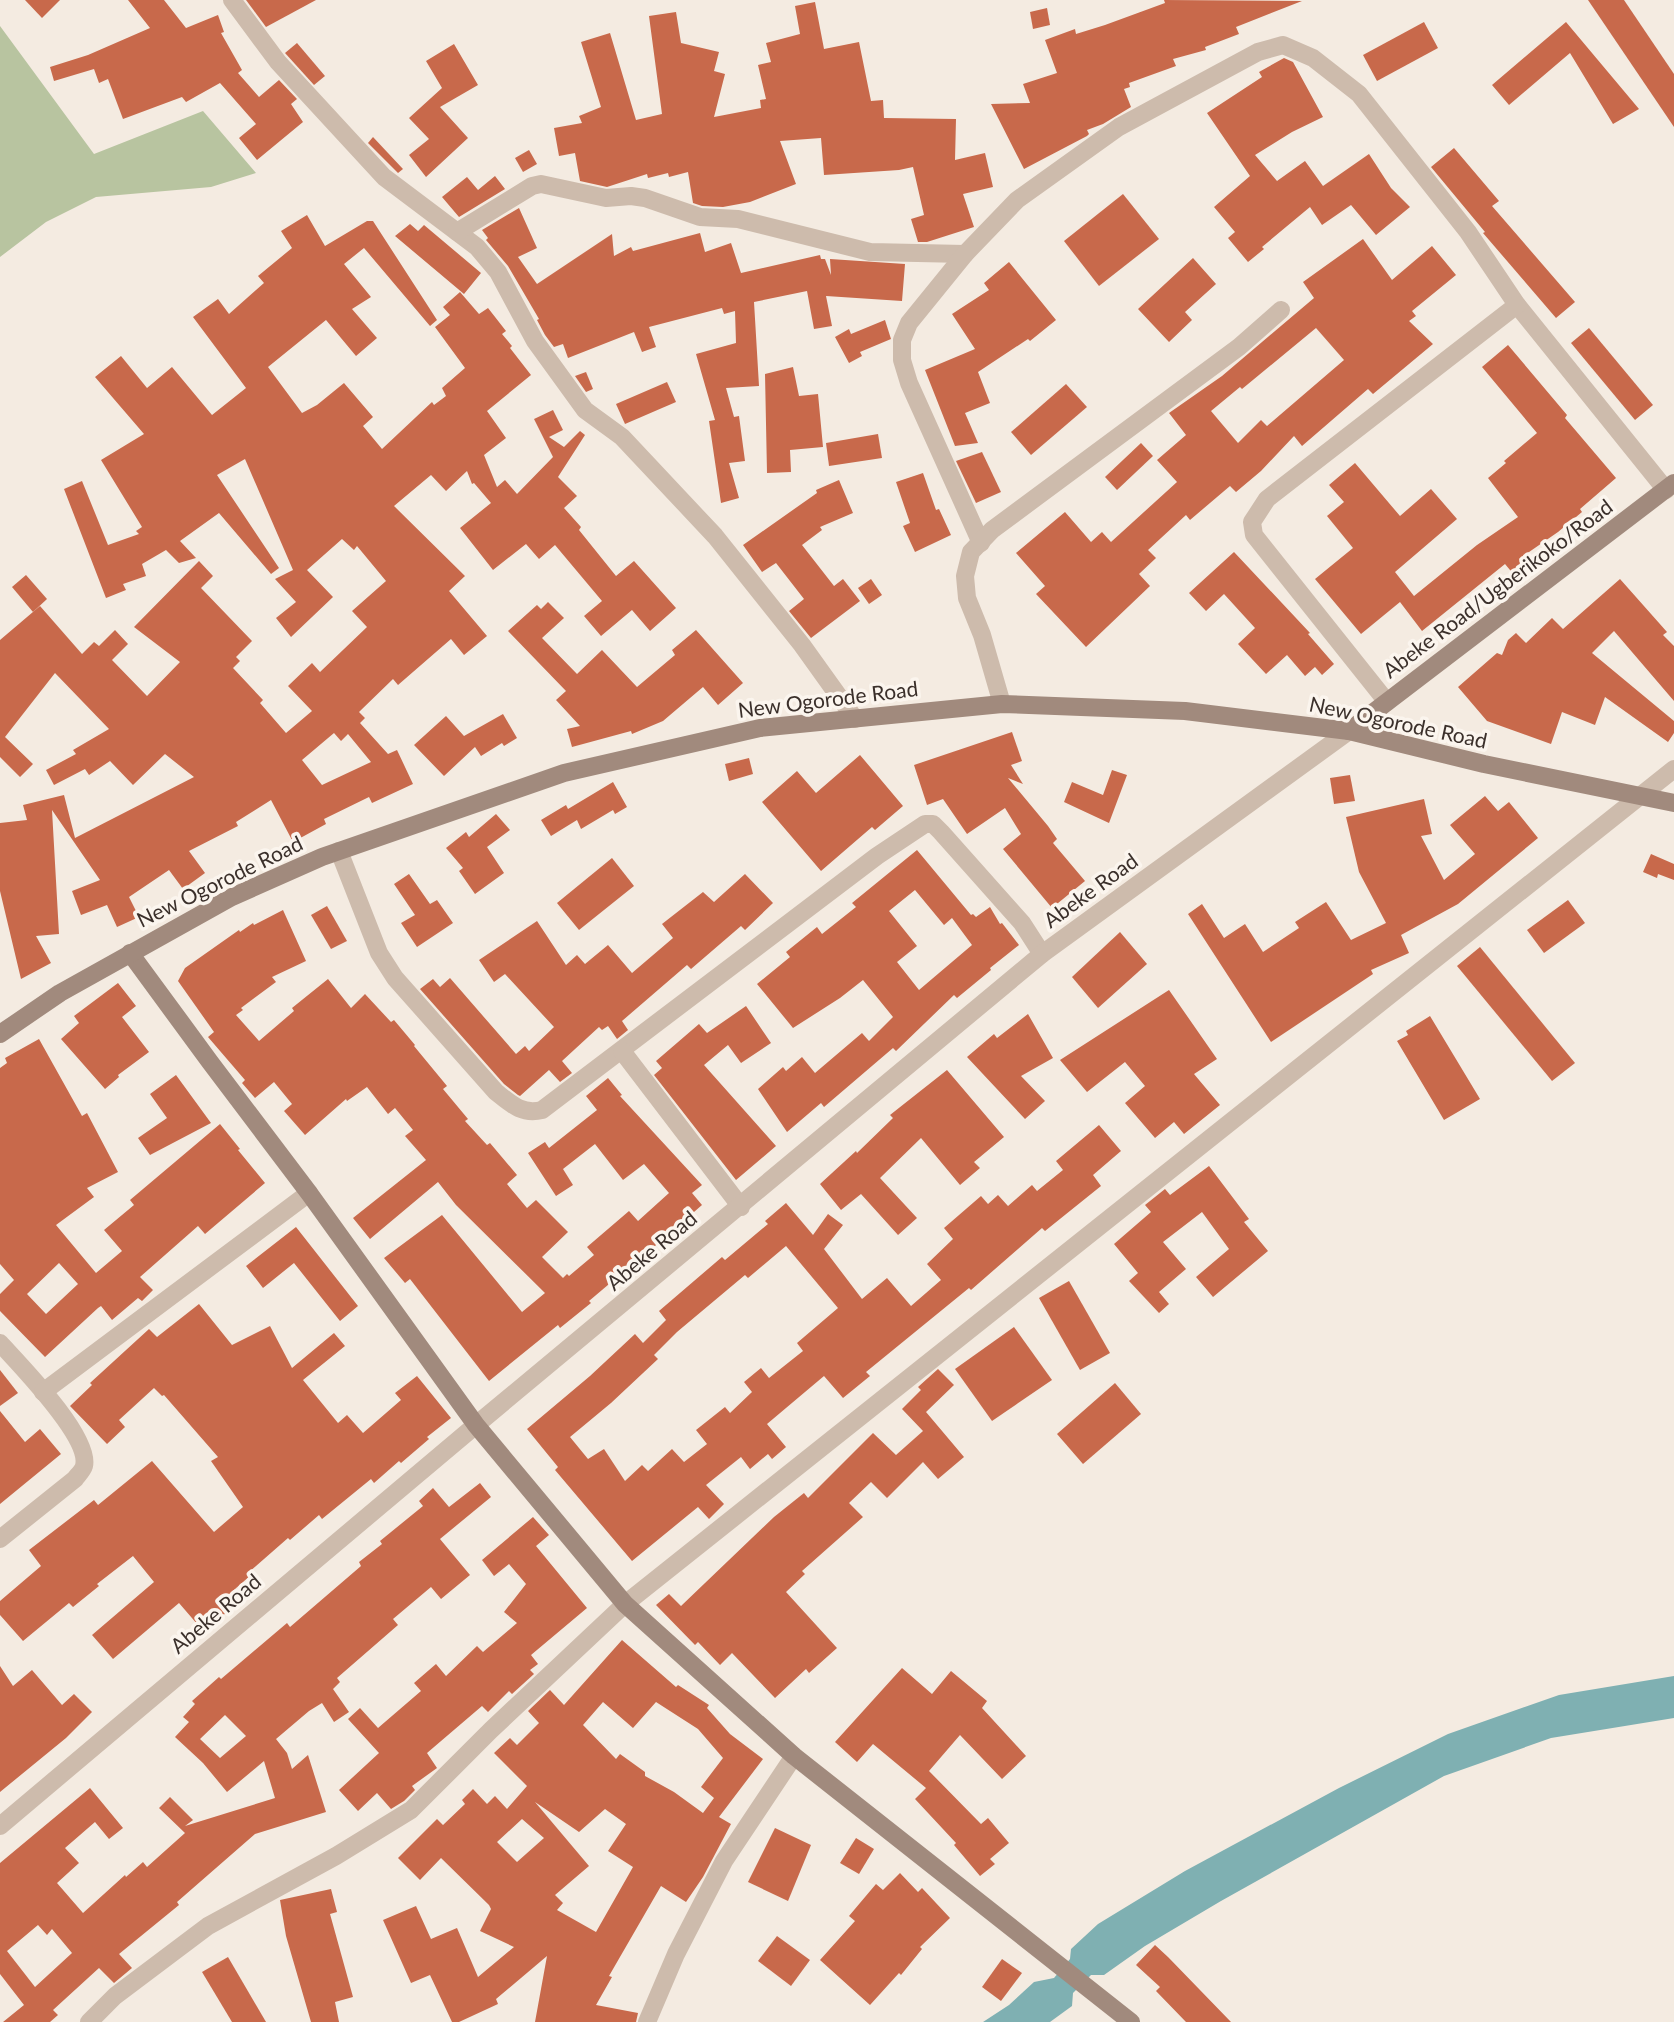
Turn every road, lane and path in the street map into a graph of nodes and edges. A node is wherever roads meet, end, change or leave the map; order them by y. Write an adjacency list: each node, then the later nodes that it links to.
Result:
1 (232, 0): 2 (street)
2 (457, 232): 3 (street); 10 (street)
3 (965, 254): 4 (street); 7 (street)
4 (1517, 305): 6 (street); 8 (street)
5 (1281, 310): 7 (street)
6 (1670, 486): 8 (street, Abeke Road/Ugberikoko/Road)
7 (981, 543): 9 (street)
8 (1387, 702): 11 (street, Abeke Road/Ugberikoko/Road)
9 (1002, 704): 10 (street, New Ogorode Road); 11 (street, New Ogorode Road)
10 (855, 719): 15 (street, New Ogorode Road)
11 (1349, 732): 13 (street, New Ogorode Road); 17 (street, Abeke Road)
12 (1674, 769): 13 (street)
13 (1639, 795): 14 (street, New Ogorode Road); 26 (street)
14 (1674, 803)
15 (339, 851): 16 (street, New Ogorode Road); 19 (street)
16 (130, 953): 18 (street, New Ogorode Road); 20 (street)
17 (1042, 954): 19 (street); 21 (street, Abeke Road)
18 (0, 1034)
19 (622, 1051): 21 (street)
20 (309, 1192): 23 (street); 24 (street)
21 (741, 1207): 24 (street, Abeke Road)
22 (0, 1343): 23 (street)
23 (44, 1392): 25 (street)
24 (476, 1425): 26 (street); 28 (street, Abeke Road)
25 (0, 1539)
26 (625, 1604): 27 (street); 29 (street)
27 (794, 1756): 30 (street); 31 (street)
28 (0, 1826)
29 (89, 2022)
30 (647, 2022)
31 (1131, 2022)

